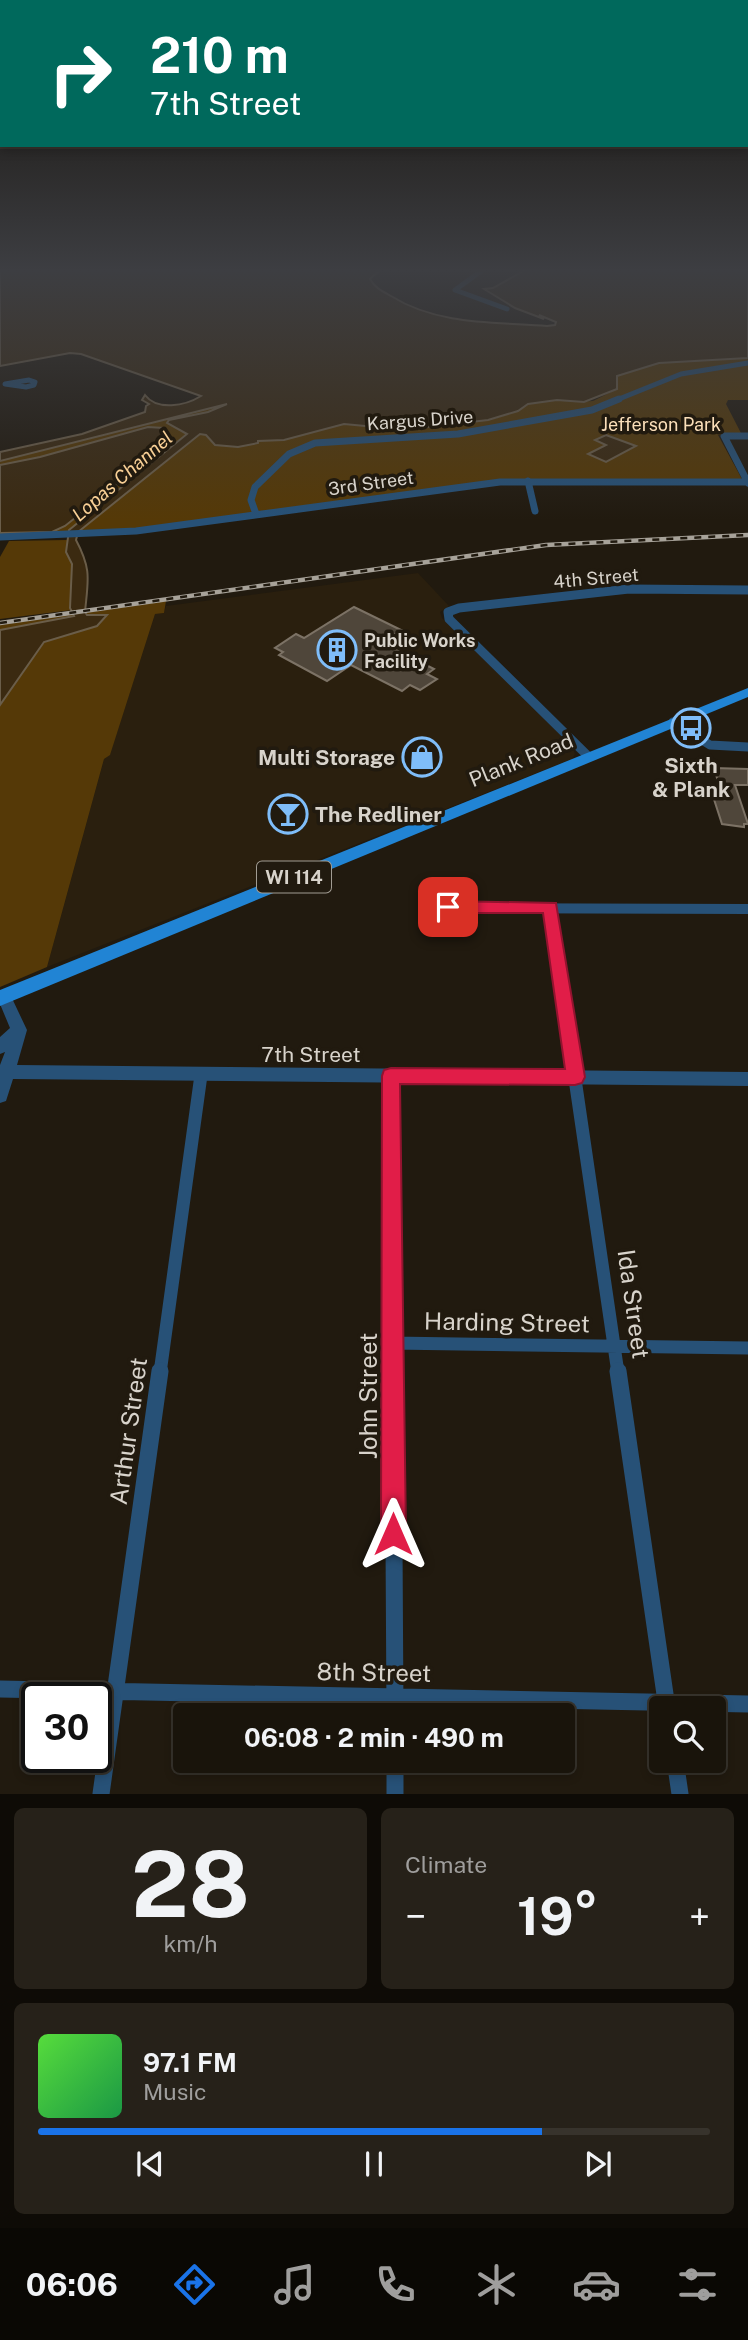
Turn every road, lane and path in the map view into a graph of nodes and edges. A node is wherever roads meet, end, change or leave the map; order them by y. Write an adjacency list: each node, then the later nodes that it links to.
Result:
1 (748, 363): 6 (street, Kargus Drive)
2 (748, 436): 4 (street)
3 (528, 481): 4 (street, 3rd Street); 5 (street); 6 (street, 3rd Street)
4 (748, 483)
5 (535, 511)
6 (256, 514): 7 (street, 3rd Street)
7 (0, 537)
8 (748, 590): 12 (street, 4th Street)
9 (748, 692): 10 (main road, Plank Road / WI 114)
10 (673, 722): 11 (street); 12 (main road, Plank Road / WI 114)
11 (748, 747)
12 (588, 757): 16 (main road, Plank Road / WI 114)
13 (550, 907): 14 (street); 15 (street); 22 (street, Ida Street)
14 (423, 908)
15 (748, 909)
16 (2, 997): 17 (street)
17 (19, 1030): 18 (street); 19 (street)
18 (0, 1047)
19 (3, 1073): 20 (street, 7th Street); 24 (street)
20 (201, 1075): 21 (street, 7th Street); 29 (street, Arthur Street)
21 (391, 1076): 22 (street, 7th Street); 25 (street, John Street)
22 (575, 1077): 23 (street, 7th Street); 26 (street, Ida Street)
23 (748, 1079)
24 (0, 1096)
25 (392, 1343): 26 (street, Harding Street); 32 (street, John Street)
26 (615, 1346): 27 (street, Harding Street); 30 (street, Ida Street)
27 (748, 1348)
28 (0, 1689): 29 (street, 8th Street)
29 (115, 1692): 31 (street, 8th Street); 39 (street, Arthur Street)
30 (666, 1696)
31 (335, 1703)
32 (395, 1703)
33 (726, 1704): 34 (street, 8th Street)
34 (748, 1704)
35 (575, 1705): 36 (street, 8th Street)
36 (649, 1705)
37 (395, 1773): 40 (street)
38 (677, 1773): 41 (street)
39 (101, 1794)
40 (395, 1794)
41 (680, 1794)

